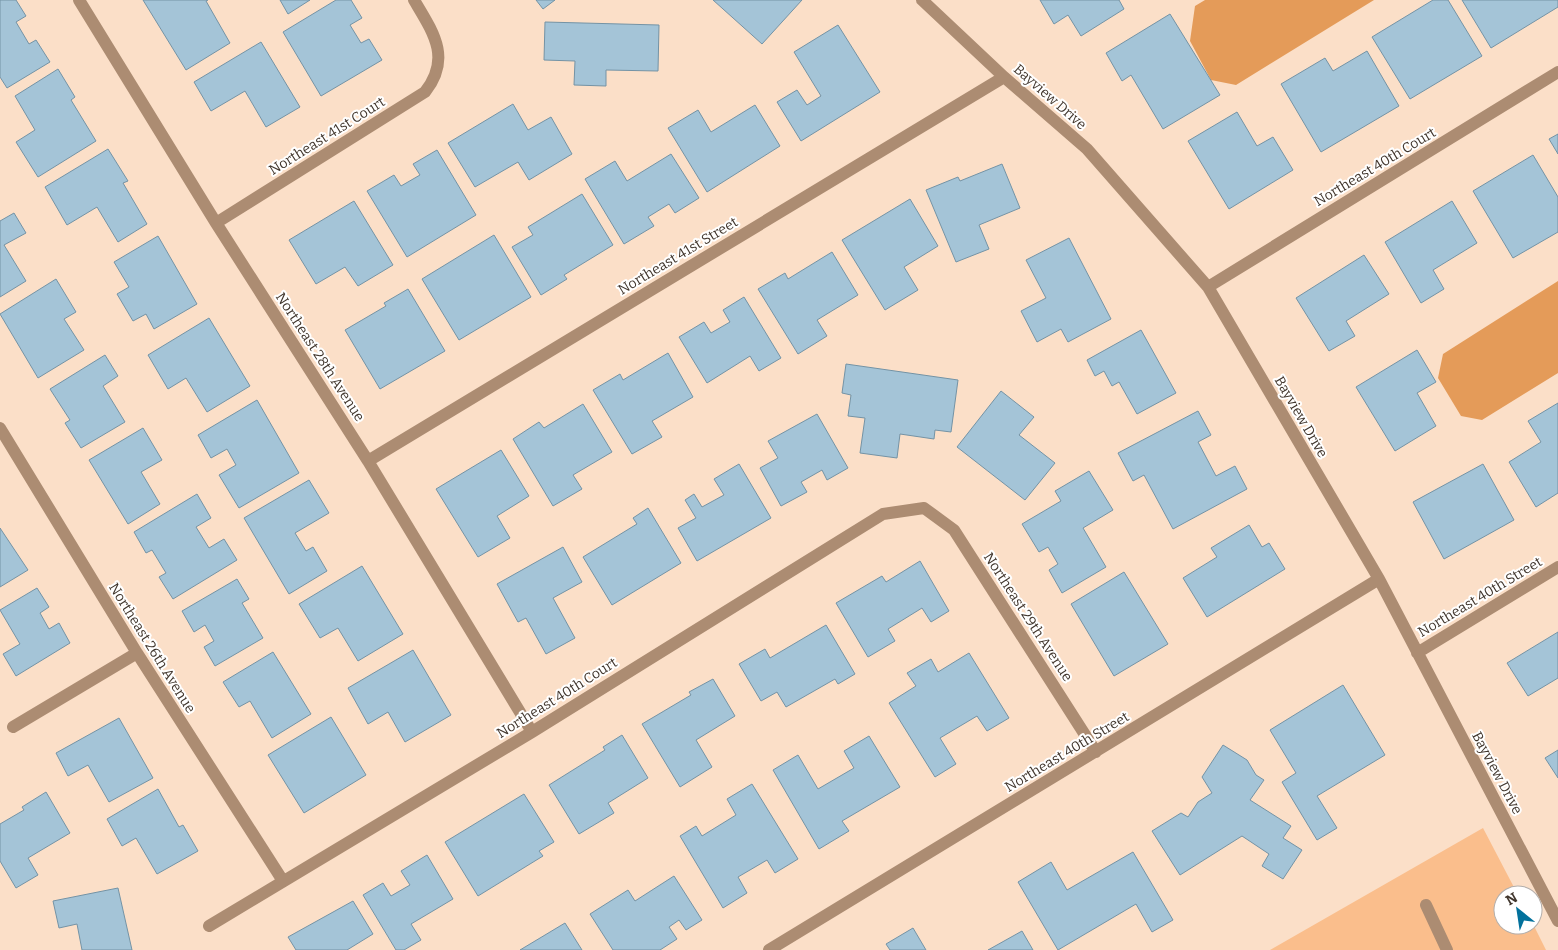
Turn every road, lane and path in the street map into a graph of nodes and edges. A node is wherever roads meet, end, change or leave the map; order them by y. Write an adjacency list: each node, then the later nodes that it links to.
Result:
1 (79, 0): 6 (street, Northeast 28th Avenue)
2 (414, 0): 6 (street, Northeast 41st Court)
3 (922, 0): 5 (street, Bayview Drive)
4 (1558, 72): 7 (street, Northeast 40th Court)
5 (1004, 77): 7 (street, Bayview Drive); 9 (street, Northeast 41st Street)
6 (216, 223): 9 (street, Northeast 28th Avenue)
7 (1208, 287): 12 (street, Bayview Drive)
8 (0, 428): 13 (street, Northeast 26th Avenue)
9 (368, 460): 16 (street, Northeast 28th Avenue)
10 (924, 508): 16 (street, Northeast 40th Court); 17 (street, Northeast 29th Avenue)
11 (1558, 567): 14 (street, Northeast 40th Street)
12 (1379, 579): 14 (street, Bayview Drive); 17 (street, Northeast 40th Street)
13 (137, 653): 15 (street); 18 (street, Northeast 26th Avenue)
14 (1417, 653): 20 (street, Bayview Drive)
15 (12, 727)
16 (532, 732): 18 (street, Northeast 40th Court)
17 (1096, 752): 22 (street, Northeast 40th Street)
18 (283, 881): 21 (street, Northeast 40th Court)
19 (1426, 906): 23 (street)
20 (1558, 921)
21 (209, 926)
22 (769, 950)
23 (1447, 950)

